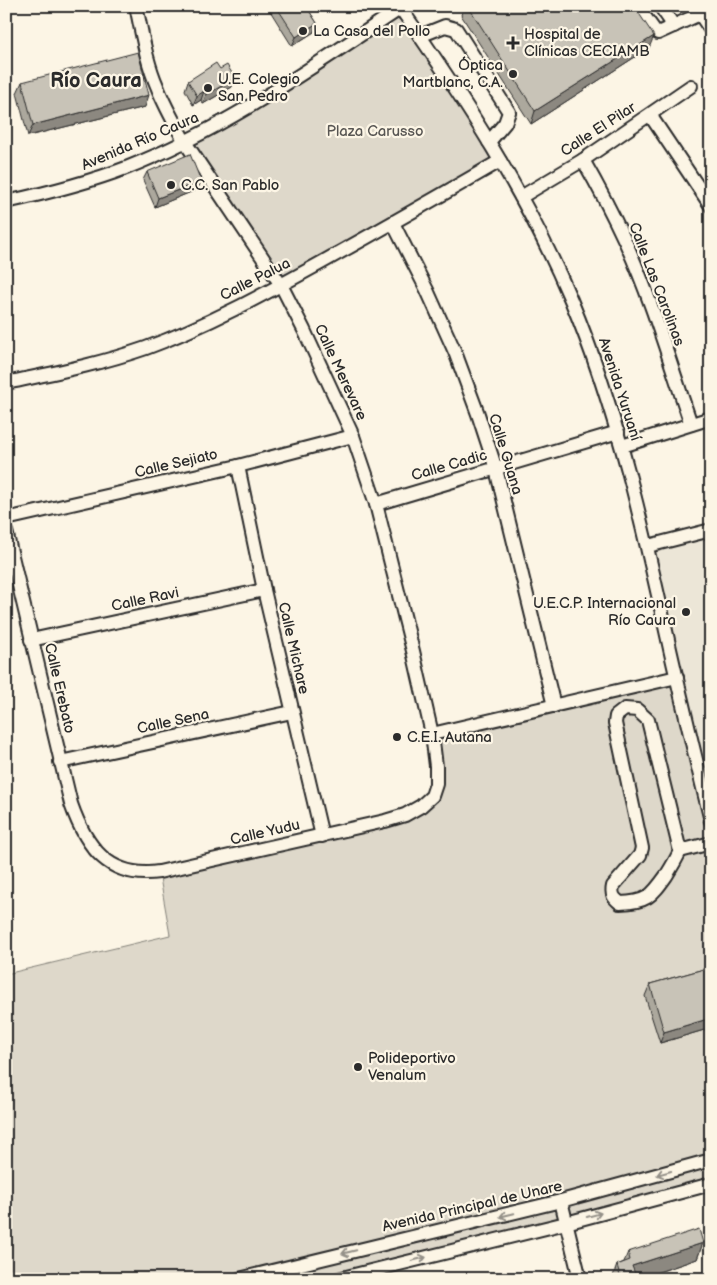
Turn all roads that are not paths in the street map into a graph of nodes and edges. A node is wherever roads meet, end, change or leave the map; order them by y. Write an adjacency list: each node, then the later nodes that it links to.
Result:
1 (136, 6): 11 (street, Calle Merevare)
2 (637, 6): 6 (street)
3 (660, 6): 6 (street)
4 (401, 7): 8 (street, Avenida Yuruaní); 11 (street, Avenida Río Caura)
5 (699, 10): 6 (street); 7 (main road)
6 (674, 26)
7 (711, 27)
8 (420, 36): 12 (street, Avenida Yuruaní); 12 (street)
9 (691, 86): 10 (street, Calle El Pilar)
10 (650, 115): 13 (street, Calle El Pilar); 17 (street)
11 (184, 142): 16 (street, Avenida Río Caura); 19 (street, Calle Merevare)
12 (489, 142): 14 (street, Avenida Yuruaní)
13 (583, 160): 15 (street, Calle El Pilar); 22 (street, Calle Las Carolinas)
14 (500, 161): 15 (street, Avenida Yuruaní); 18 (street, Calle Palua)
15 (522, 198): 23 (street, Avenida Yuruaní)
16 (6, 202)
17 (711, 206)
18 (393, 223): 19 (street, Calle Palua); 27 (street, Calle Guana)
19 (281, 285): 20 (street, Calle Palua); 24 (street, Calle Merevare)
20 (6, 383)
21 (711, 418): 22 (street)
22 (691, 424): 25 (street)
23 (618, 432): 25 (street, Avenida Yuruaní); 27 (street, Calle Cadic)
24 (353, 436): 26 (street, Calle Sejiato); 28 (street, Calle Merevare)
25 (622, 446): 32 (street, Avenida Yuruaní)
26 (238, 466): 29 (street, Calle Sejiato); 33 (street, Calle Michare)
27 (496, 469): 28 (street, Calle Cadic); 36 (street, Calle Guana)
28 (376, 504): 38 (street, Calle Merevare)
29 (6, 519)
30 (711, 530): 32 (street)
31 (6, 531): 34 (street, Calle Erebato)
32 (648, 546): 35 (street, Avenida Yuruaní)
33 (264, 590): 34 (street, Calle Ravi); 37 (street, Calle Michare)
34 (32, 640): 39 (street, Calle Erebato)
35 (676, 677): 36 (street); 41 (street, Avenida Yuruaní)
36 (554, 706): 38 (street)
37 (292, 712): 39 (street, Calle Sena); 42 (street, Calle Michare)
38 (432, 734): 40 (street, Calle Merevare)
39 (60, 762): 44 (street, Calle Erebato)
40 (436, 784): 42 (street, Calle Yudu)
41 (711, 821)
42 (322, 836): 44 (street, Calle Yudu)
43 (711, 843): 45 (street)
44 (92, 848)
45 (680, 851): 45 (street)
46 (711, 1160): 48 (street, Avenida Principal de Unare, one-way to 48)
47 (711, 1184): 49 (street, one-way to 47)
48 (561, 1202): 49 (street); 50 (street, Avenida Principal de Unare, one-way to 50)
49 (566, 1223): 51 (street, one-way to 49); 52 (street)
50 (239, 1279)
51 (338, 1279)
52 (580, 1279)

